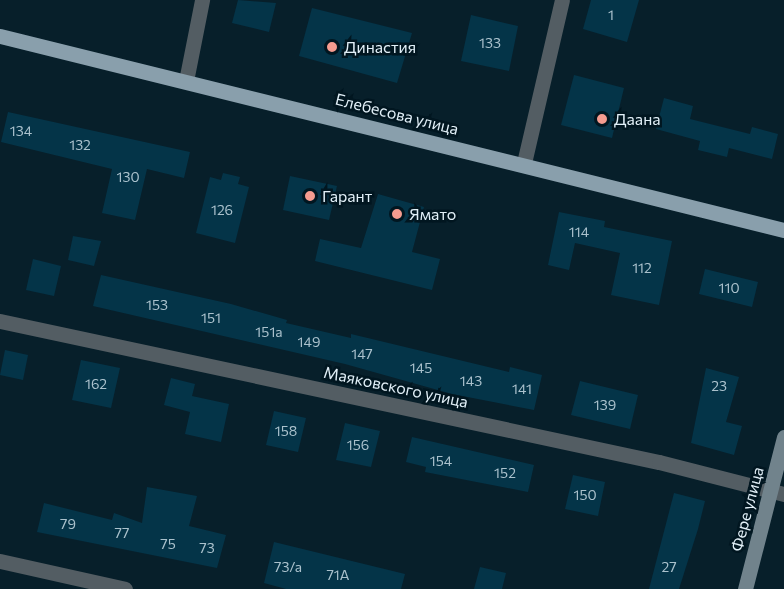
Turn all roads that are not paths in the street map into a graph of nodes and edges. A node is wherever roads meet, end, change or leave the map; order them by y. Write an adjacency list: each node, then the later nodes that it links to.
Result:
1 (202, 0): 4 (street)
2 (562, 0): 5 (street)
3 (0, 36): 4 (main road, Елебесова улица)
4 (186, 81): 5 (main road, Елебесова улица)
5 (524, 163): 6 (main road, Елебесова улица)
6 (784, 230)
7 (0, 321): 9 (street, Маяковского улица)
8 (784, 437): 9 (street, Фере улица)
9 (777, 492): 12 (street, Фере улица)
10 (0, 561): 11 (street)
11 (125, 589)
12 (745, 589)

